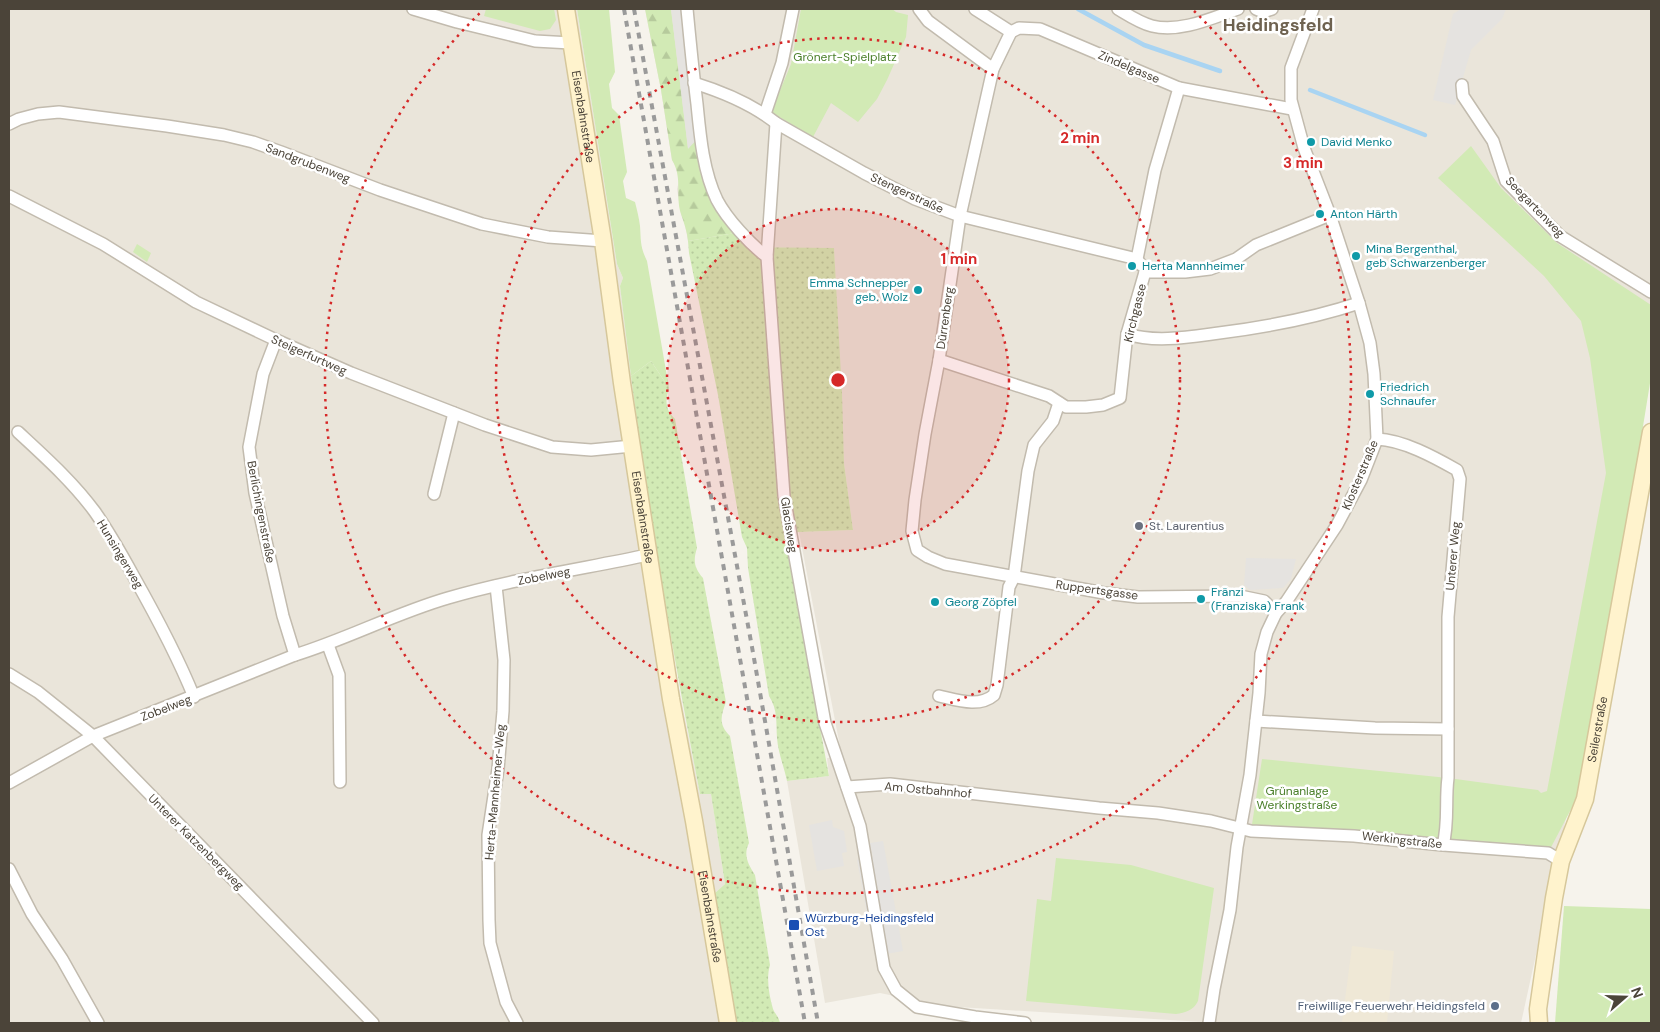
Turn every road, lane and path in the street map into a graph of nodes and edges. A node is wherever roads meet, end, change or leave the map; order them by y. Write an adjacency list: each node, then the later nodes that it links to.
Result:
1 (413, 9): 11 (street)
2 (566, 9): 11 (street, Eisenbahnstraße)
3 (687, 9): 13 (street)
4 (793, 9): 17 (street)
5 (919, 9): 12 (street)
6 (975, 9): 10 (street)
7 (1118, 9): 8 (street)
8 (1238, 9)
9 (1313, 9): 16 (street, Klosterstraße)
10 (1011, 32): 12 (street, Dürrenberg); 15 (street, Zindelgasse)
11 (571, 43): 23 (street, Eisenbahnstraße)
12 (992, 69): 22 (street, Dürrenberg)
13 (694, 83): 17 (street, Stengerstraße); 24 (street)
14 (1462, 85): 27 (street, Seegartenweg)
15 (1179, 88): 16 (street, Zindelgasse); 25 (street)
16 (1292, 109): 21 (street, Klosterstraße)
17 (765, 114): 18 (street, Stengerstraße)
18 (776, 123): 22 (street, Stengerstraße); 24 (street, Glacisweg)
19 (9, 124): 23 (street, Sandgrubenweg)
20 (9, 196): 30 (street, Steigerfurtweg)
21 (1330, 215): 26 (street, Kirchgasse); 28 (street, Klosterstraße)
22 (960, 216): 25 (street, Stengerstraße); 31 (street, Dürrenberg)
23 (603, 240): 37 (street, Eisenbahnstraße)
24 (767, 257): 54 (street, Glacisweg)
25 (1137, 259): 26 (street)
26 (1146, 272): 29 (street, Kirchgasse)
27 (1651, 292)
28 (1359, 303): 29 (street); 36 (street, Klosterstraße)
29 (1127, 334): 32 (street, Kirchgasse)
30 (276, 340): 33 (street, Steigerfurtweg); 45 (street, Berlichingenstraße)
31 (939, 360): 32 (street); 39 (street, Dürrenberg)
32 (1059, 403): 41 (street)
33 (454, 413): 37 (street, Steigerfurtweg); 38 (street)
34 (18, 432): 48 (street, Hunsingerweg)
35 (1651, 432): 57 (street, Seilerstraße)
36 (1377, 439): 43 (street, Klosterstraße); 50 (street, Unterer Weg)
37 (632, 446): 40 (street, Eisenbahnstraße)
38 (434, 494)
39 (917, 550): 41 (street, Ruppertsgasse)
40 (648, 556): 42 (street, Zobelweg); 63 (street, Eisenbahnstraße)
41 (1014, 577): 43 (street, Ruppertsgasse); 47 (street)
42 (496, 586): 44 (street, Zobelweg); 62 (street, Herta-Mannheimer-Weg)
43 (1276, 614): 49 (street, Klosterstraße)
44 (328, 644): 45 (street, Zobelweg); 52 (street)
45 (295, 655): 48 (street, Zobelweg)
46 (9, 674): 51 (street, Unterer Katzenbergweg)
47 (940, 696)
48 (194, 697): 51 (street, Zobelweg)
49 (1256, 721): 50 (street); 55 (street, Klosterstraße)
50 (1448, 729): 56 (street, Unterer Weg)
51 (93, 736): 53 (street, Zobelweg); 61 (street, Unterer Katzenbergweg)
52 (340, 782)
53 (9, 784)
54 (847, 788): 55 (street, Am Ostbahnhof); 59 (street)
55 (1240, 829): 56 (street, Werkingstraße); 65 (street, Klosterstraße)
56 (1443, 845): 57 (street, Werkingstraße)
57 (1561, 861): 66 (street, Seilerstraße)
58 (9, 869): 60 (street)
59 (942, 1018): 64 (street)
60 (98, 1023)
61 (373, 1023)
62 (517, 1023)
63 (728, 1023)
64 (1025, 1023)
65 (1209, 1023)
66 (1538, 1023)

